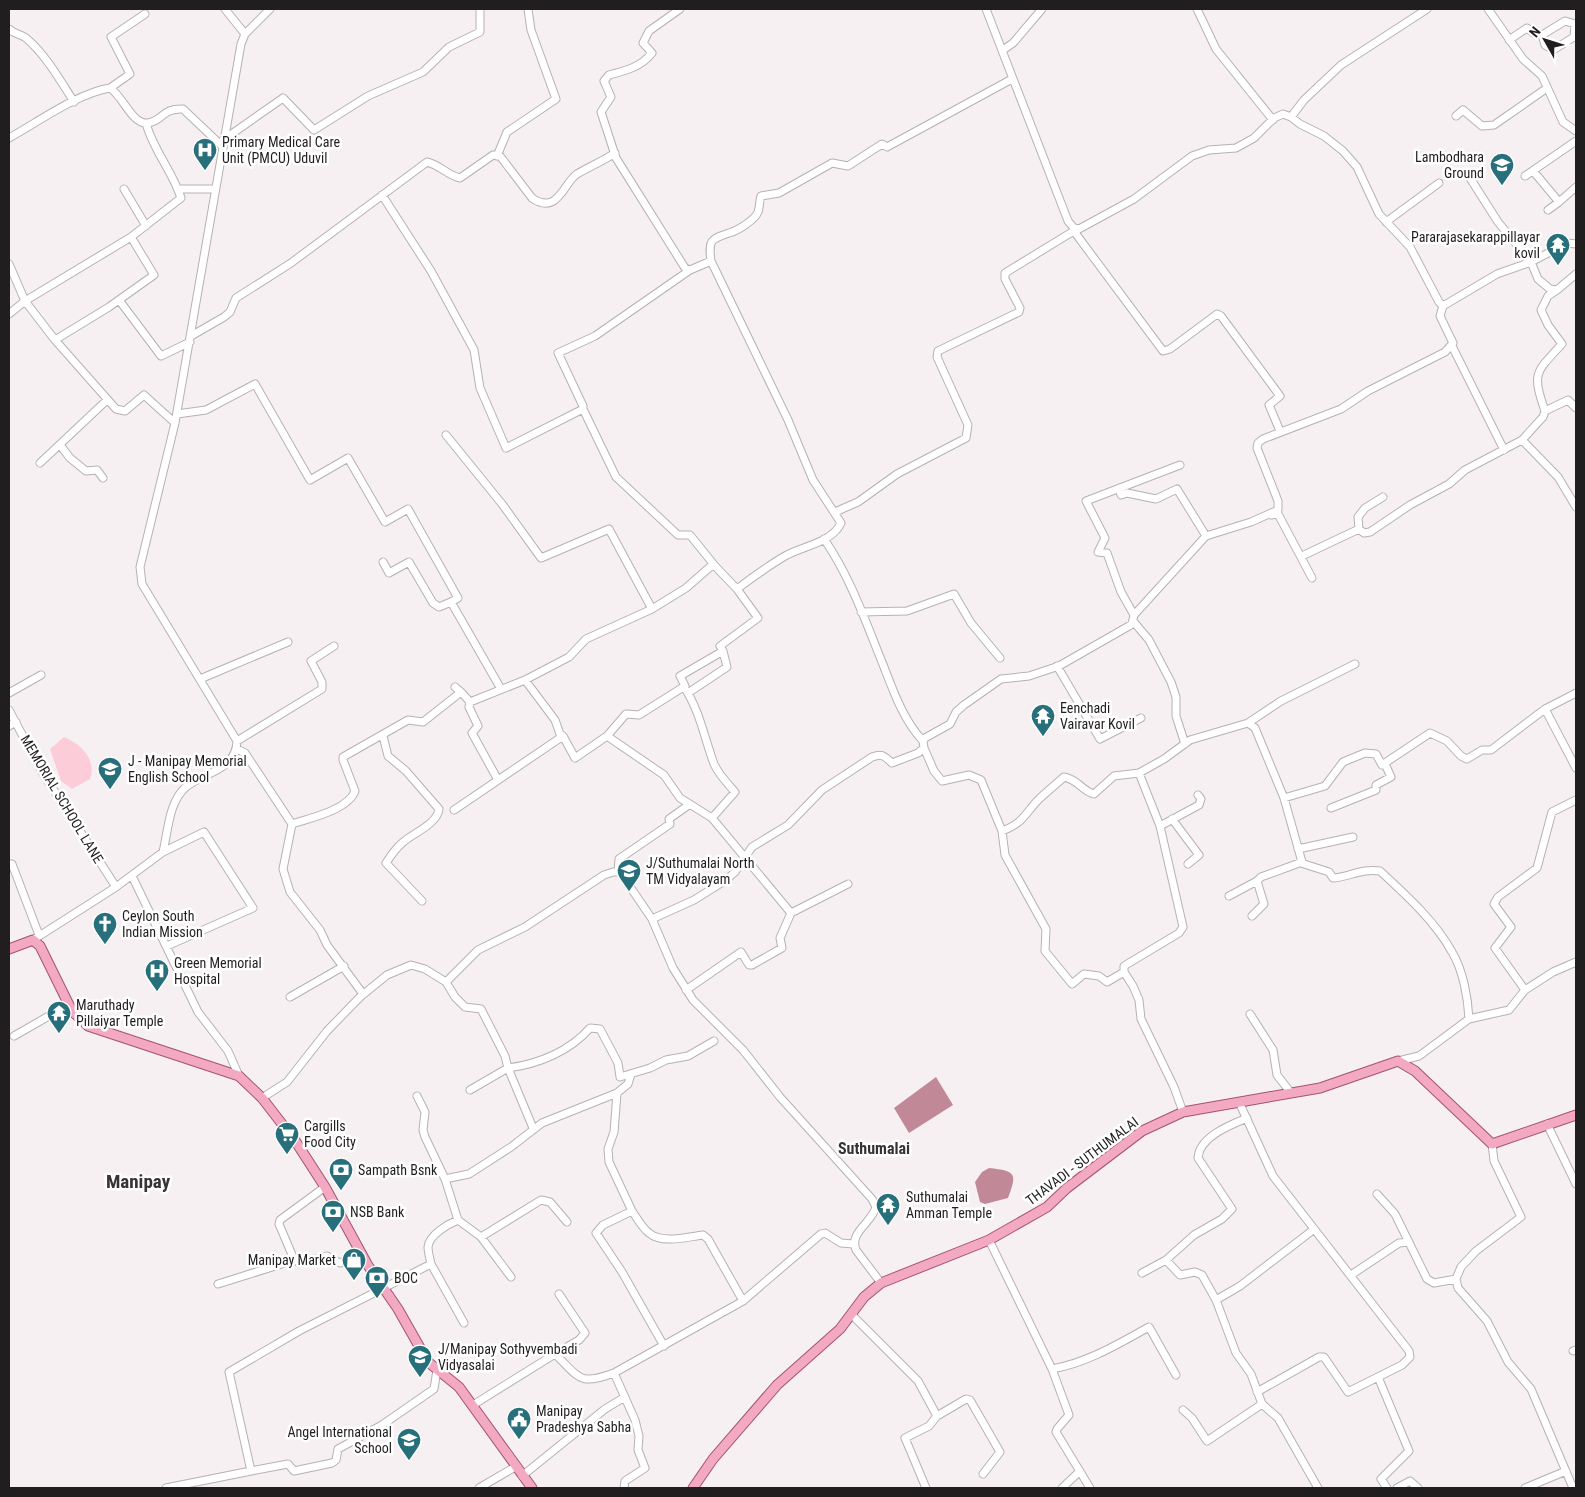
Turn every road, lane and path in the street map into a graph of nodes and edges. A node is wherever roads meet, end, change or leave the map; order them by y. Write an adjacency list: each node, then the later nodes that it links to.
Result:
1 (225, 9): 14 (street)
2 (270, 9): 14 (street)
3 (480, 9): 29 (street)
4 (528, 9): 31 (street)
5 (680, 9): 30 (street)
6 (986, 9): 17 (street)
7 (1042, 9): 17 (street)
8 (1197, 9): 24 (street)
9 (1427, 9): 23 (street)
10 (1488, 9): 16 (street)
11 (145, 14): 19 (street)
12 (1576, 23): 15 (street); 15 (street)
13 (9, 29): 21 (street)
14 (246, 34): 29 (street)
15 (1542, 35): 16 (street)
16 (1510, 40): 20 (street)
17 (1003, 50): 18 (street)
18 (1012, 79): 45 (street); 48 (street)
19 (110, 88): 21 (street); 25 (street)
20 (1547, 88): 22 (street); 26 (street)
21 (74, 102): 27 (street)
22 (1456, 116)
23 (1291, 117): 24 (street); 43 (street)
24 (1273, 120): 45 (street)
25 (146, 123): 29 (street); 38 (street)
26 (1576, 132)
27 (9, 138)
28 (1576, 141): 32 (street)
29 (222, 143): 39 (street)
30 (615, 154): 31 (street); 51 (street)
31 (497, 156): 40 (street)
32 (1534, 172): 33 (street); 41 (street)
33 (1525, 176)
34 (1470, 178): 49 (street)
35 (1439, 183): 43 (street)
36 (1576, 187): 41 (street)
37 (124, 189): 44 (street)
38 (178, 189): 39 (street); 44 (street)
39 (215, 189): 58 (street)
40 (382, 195): 58 (street); 63 (street)
41 (1559, 202): 42 (street)
42 (1548, 210)
43 (1386, 222): 56 (street)
44 (146, 226): 46 (street)
45 (1077, 229): 67 (street); 78 (street)
46 (131, 236): 54 (street); 55 (street)
47 (1576, 244): 49 (street)
48 (711, 261): 51 (street); 78 (street)
49 (1531, 262): 53 (street); 56 (street)
50 (9, 264): 55 (street)
51 (690, 270): 63 (street)
52 (1576, 274): 53 (street)
53 (1557, 290): 64 (street)
54 (120, 300): 58 (street); 59 (street)
55 (25, 301): 57 (street); 59 (street)
56 (1443, 306): 60 (street)
57 (9, 314)
58 (191, 339): 65 (street)
59 (55, 340): 61 (street)
60 (1452, 346): 67 (street); 71 (street)
61 (107, 400): 66 (street); 70 (street)
62 (1576, 408): 64 (street)
63 (583, 409): 85 (street)
64 (1545, 411): 69 (street)
65 (177, 414): 66 (street); 88 (street)
66 (175, 423): 99 (street)
67 (1280, 431): 79 (street)
68 (446, 434): 89 (street)
69 (1522, 440): 71 (street); 77 (street)
70 (60, 445): 72 (street); 74 (street)
71 (1504, 450): 80 (street)
72 (40, 463)
73 (1180, 465): 75 (street)
74 (103, 478)
75 (1119, 488): 81 (street); 91 (street)
76 (1383, 496): 80 (street)
77 (1576, 506)
78 (835, 512): 82 (street)
79 (1270, 515): 81 (street); 83 (street)
80 (1359, 529): 83 (street)
81 (1206, 536): 91 (street)
82 (824, 538): 87 (street); 90 (street)
83 (1302, 556): 86 (street)
84 (383, 562): 88 (street)
85 (715, 566): 87 (street); 89 (street)
86 (1312, 578)
87 (737, 589): 94 (street)
88 (451, 602): 101 (street)
89 (652, 609): 100 (street)
90 (862, 612): 95 (street); 116 (street)
91 (1134, 618): 97 (street); 114 (street)
92 (288, 642): 99 (street)
93 (334, 646): 115 (street)
94 (723, 651): 102 (street); 102 (street)
95 (1000, 658)
96 (1356, 664): 109 (street)
97 (1057, 666): 108 (street); 116 (street)
98 (41, 675): 103 (street)
99 (200, 679): 115 (street)
100 (525, 680): 101 (street); 113 (street)
101 (501, 689): 105 (street)
102 (686, 690): 112 (street); 127 (street)
103 (9, 693)
104 (1576, 693): 106 (street)
105 (470, 702): 111 (street); 120 (street)
106 (1545, 709): 117 (street); 118 (street)
107 (9, 710): 110 (street, MEMORIAL SCHOOL LANE)
108 (1141, 718)
109 (1248, 722): 114 (street); 122 (street)
110 (12, 724): 143 (street, MEMORIAL SCHOOL LANE)
111 (383, 736): 129 (street); 145 (street)
112 (607, 736): 113 (street); 124 (street)
113 (561, 737): 120 (street)
114 (1186, 744): 119 (street)
115 (237, 745): 129 (street); 134 (street)
116 (923, 745): 131 (street); 135 (street)
117 (1385, 764): 122 (street); 125 (street)
118 (1576, 768)
119 (1139, 773): 130 (street); 131 (street)
120 (498, 780): 126 (street)
121 (1198, 795): 128 (street)
122 (1284, 798): 133 (street)
123 (1576, 800): 157 (street)
124 (690, 804): 127 (street); 139 (street)
125 (1331, 808)
126 (454, 810)
127 (712, 818): 135 (street)
128 (1172, 819): 130 (street); 138 (street)
129 (292, 824): 153 (street)
130 (1160, 826): 154 (street)
131 (1002, 832): 154 (street)
132 (1353, 837): 133 (street)
133 (1298, 849): 136 (street)
134 (163, 852): 140 (street); 150 (street)
135 (744, 857): 146 (street); 148 (street)
136 (1301, 863): 141 (street); 162 (street)
137 (9, 864): 149 (street)
138 (1188, 864)
139 (618, 872): 148 (street); 155 (street)
140 (132, 876): 143 (street); 150 (street)
141 (1257, 881): 144 (street); 147 (street)
142 (848, 884): 146 (street)
143 (116, 887): 149 (street)
144 (1229, 896)
145 (422, 900)
146 (791, 913): 156 (street)
147 (1252, 916)
148 (652, 919): 156 (street)
149 (36, 938): 151 (main road); 160 (main road)
150 (167, 946): 168 (street)
151 (9, 949)
152 (1576, 962): 157 (street)
153 (344, 966): 158 (street); 159 (street)
154 (1124, 972): 175 (street)
155 (446, 982): 158 (street); 166 (street)
156 (686, 990): 192 (street)
157 (1524, 990): 162 (street)
158 (363, 994): 173 (street)
159 (290, 997)
160 (68, 1006): 163 (street); 168 (main road)
161 (1250, 1014): 171 (street)
162 (1469, 1019): 165 (street)
163 (14, 1036)
164 (714, 1041): 167 (street)
165 (1398, 1061): 171 (main road, THAVADI - SUTHUMALAI); 180 (main road)
166 (508, 1068): 167 (street); 169 (street); 179 (street)
167 (631, 1074): 170 (street)
168 (239, 1076): 173 (main road)
169 (470, 1090)
170 (617, 1093): 179 (street); 185 (street)
171 (1291, 1093): 174 (main road, THAVADI - SUTHUMALAI)
172 (417, 1096): 181 (street)
173 (262, 1098): 183 (main road)
174 (1239, 1102): 175 (main road, THAVADI - SUTHUMALAI); 177 (street)
175 (1183, 1112): 190 (main road, THAVADI - SUTHUMALAI)
176 (1576, 1115): 178 (main road)
177 (1247, 1118): 188 (street); 195 (street)
178 (1547, 1124): 180 (main road); 182 (street)
179 (533, 1128): 181 (street)
180 (1492, 1144): 200 (street)
181 (445, 1179): 186 (street)
182 (1576, 1184)
183 (325, 1187): 193 (main road); 194 (street)
184 (1377, 1194): 191 (street)
185 (632, 1211): 206 (street); 209 (street)
186 (458, 1220): 189 (street); 196 (street)
187 (567, 1222): 189 (street)
188 (1313, 1230): 198 (street); 205 (street)
189 (481, 1237): 199 (street)
190 (989, 1240): 201 (main road, THAVADI - SUTHUMALAI); 211 (street)
191 (1409, 1242): 198 (street); 200 (street)
192 (854, 1244): 201 (street); 206 (street)
193 (362, 1254): 194 (street); 203 (main road)
194 (293, 1257): 202 (street)
195 (1166, 1260): 197 (street); 205 (street)
196 (431, 1264): 203 (street); 208 (street)
197 (1142, 1273)
198 (1351, 1275): 215 (street)
199 (510, 1278)
200 (1456, 1280): 224 (street)
201 (881, 1283): 207 (main road, THAVADI - SUTHUMALAI)
202 (218, 1284)
203 (382, 1287): 212 (main road); 223 (street)
204 (559, 1294): 210 (street)
205 (1216, 1300): 216 (street)
206 (742, 1301): 209 (street)
207 (852, 1315): 221 (street); 232 (main road, THAVADI - SUTHUMALAI)
208 (464, 1323)
209 (664, 1346): 213 (street)
210 (556, 1354): 213 (street); 219 (street)
211 (1052, 1369): 214 (street); 225 (street)
212 (436, 1370): 219 (main road); 223 (street)
213 (614, 1373): 217 (street)
214 (1176, 1375)
215 (1378, 1377): 216 (street); 237 (street)
216 (1257, 1392): 218 (street)
217 (625, 1397): 227 (street); 231 (street)
218 (1262, 1404): 220 (street); 236 (street)
219 (473, 1405): 222 (main road)
220 (1183, 1410)
221 (937, 1416): 226 (street); 233 (street)
222 (515, 1467): 227 (main road); 229 (street)
223 (251, 1471): 228 (street)
224 (1566, 1471): 240 (street); 241 (street)
225 (1079, 1472): 234 (street); 235 (street)
226 (983, 1474)
227 (522, 1476): 230 (main road)
228 (166, 1488)
229 (479, 1488)
230 (532, 1488)
231 (624, 1488)
232 (694, 1488)
233 (926, 1488)
234 (1062, 1488)
235 (1090, 1488)
236 (1318, 1488)
237 (1387, 1488)
238 (1397, 1488): 239 (street)
239 (1418, 1488)
240 (1525, 1488)
241 (1574, 1488)

